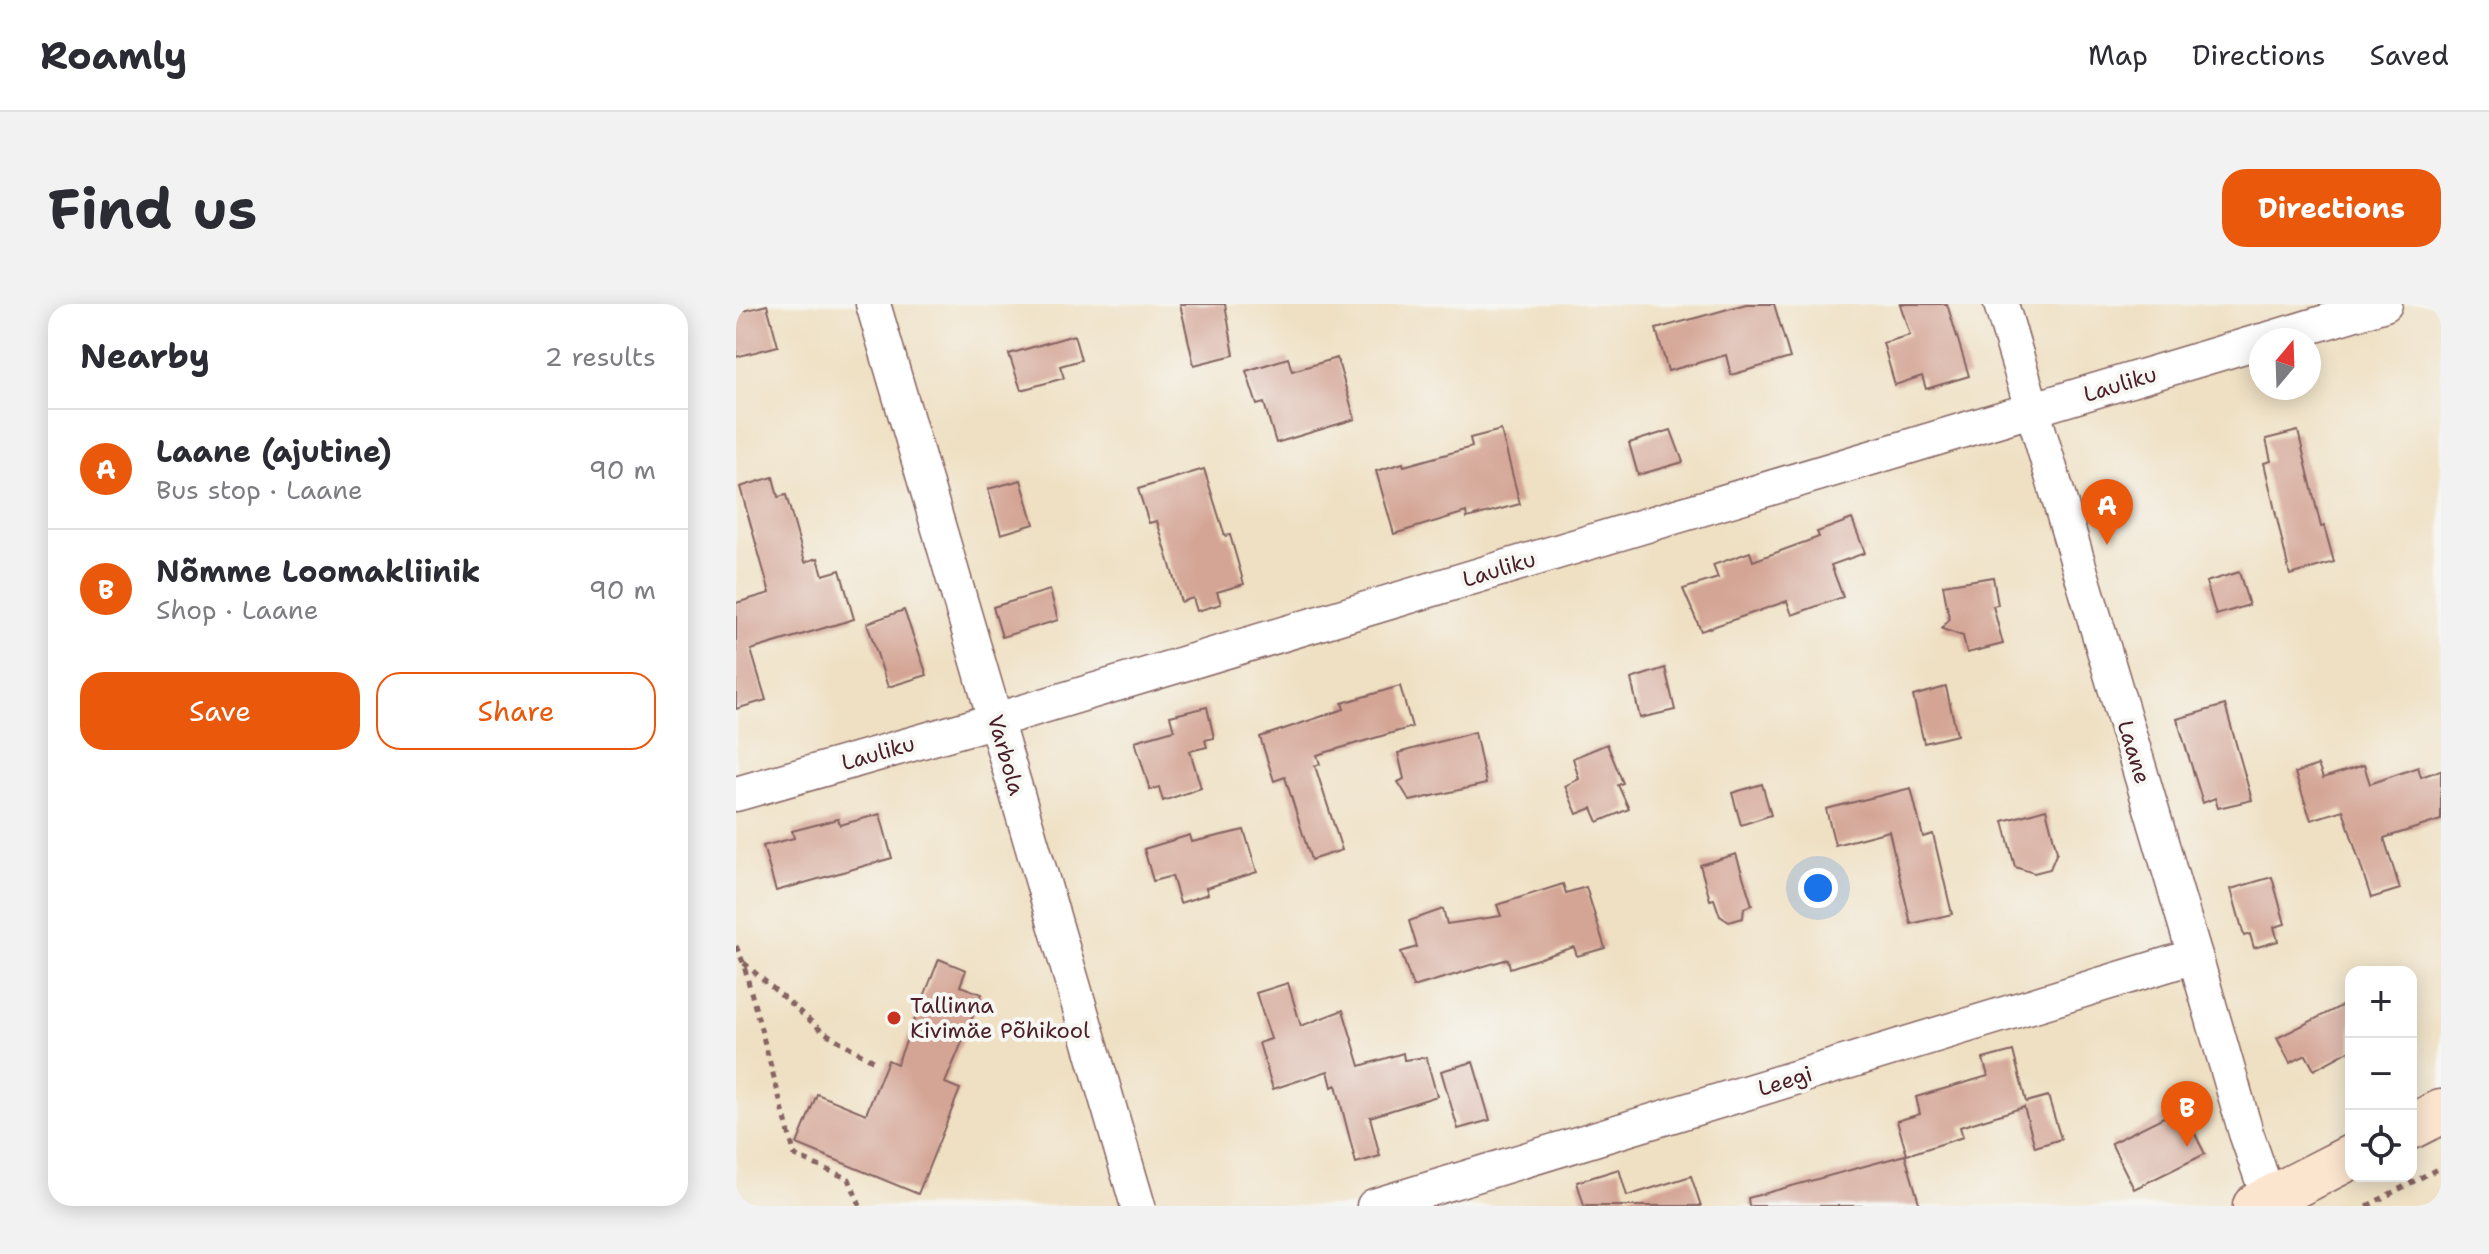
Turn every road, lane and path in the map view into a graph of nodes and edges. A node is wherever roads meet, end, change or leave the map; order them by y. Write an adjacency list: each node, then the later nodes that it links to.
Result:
1 (873, 304): 7 (street, Varbola)
2 (2001, 304): 6 (street, Laane)
3 (2385, 304): 4 (street, Lauliku)
4 (2306, 328)
5 (2249, 345): 6 (street, Lauliku)
6 (2032, 411): 7 (street, Lauliku); 10 (street, Laane)
7 (996, 720): 8 (street, Lauliku); 19 (street, Varbola)
8 (736, 794)
9 (736, 946): 11 (path)
10 (2195, 956): 17 (street, Laane); 20 (street, Leegi)
11 (743, 962): 12 (path); 18 (path)
12 (877, 1063)
13 (2441, 1112): 14 (main road)
14 (2417, 1124)
15 (2345, 1160): 17 (main road)
16 (2441, 1167): 21 (path)
17 (2262, 1202)
18 (860, 1206)
19 (1138, 1206)
20 (1374, 1206)
21 (2367, 1206)

